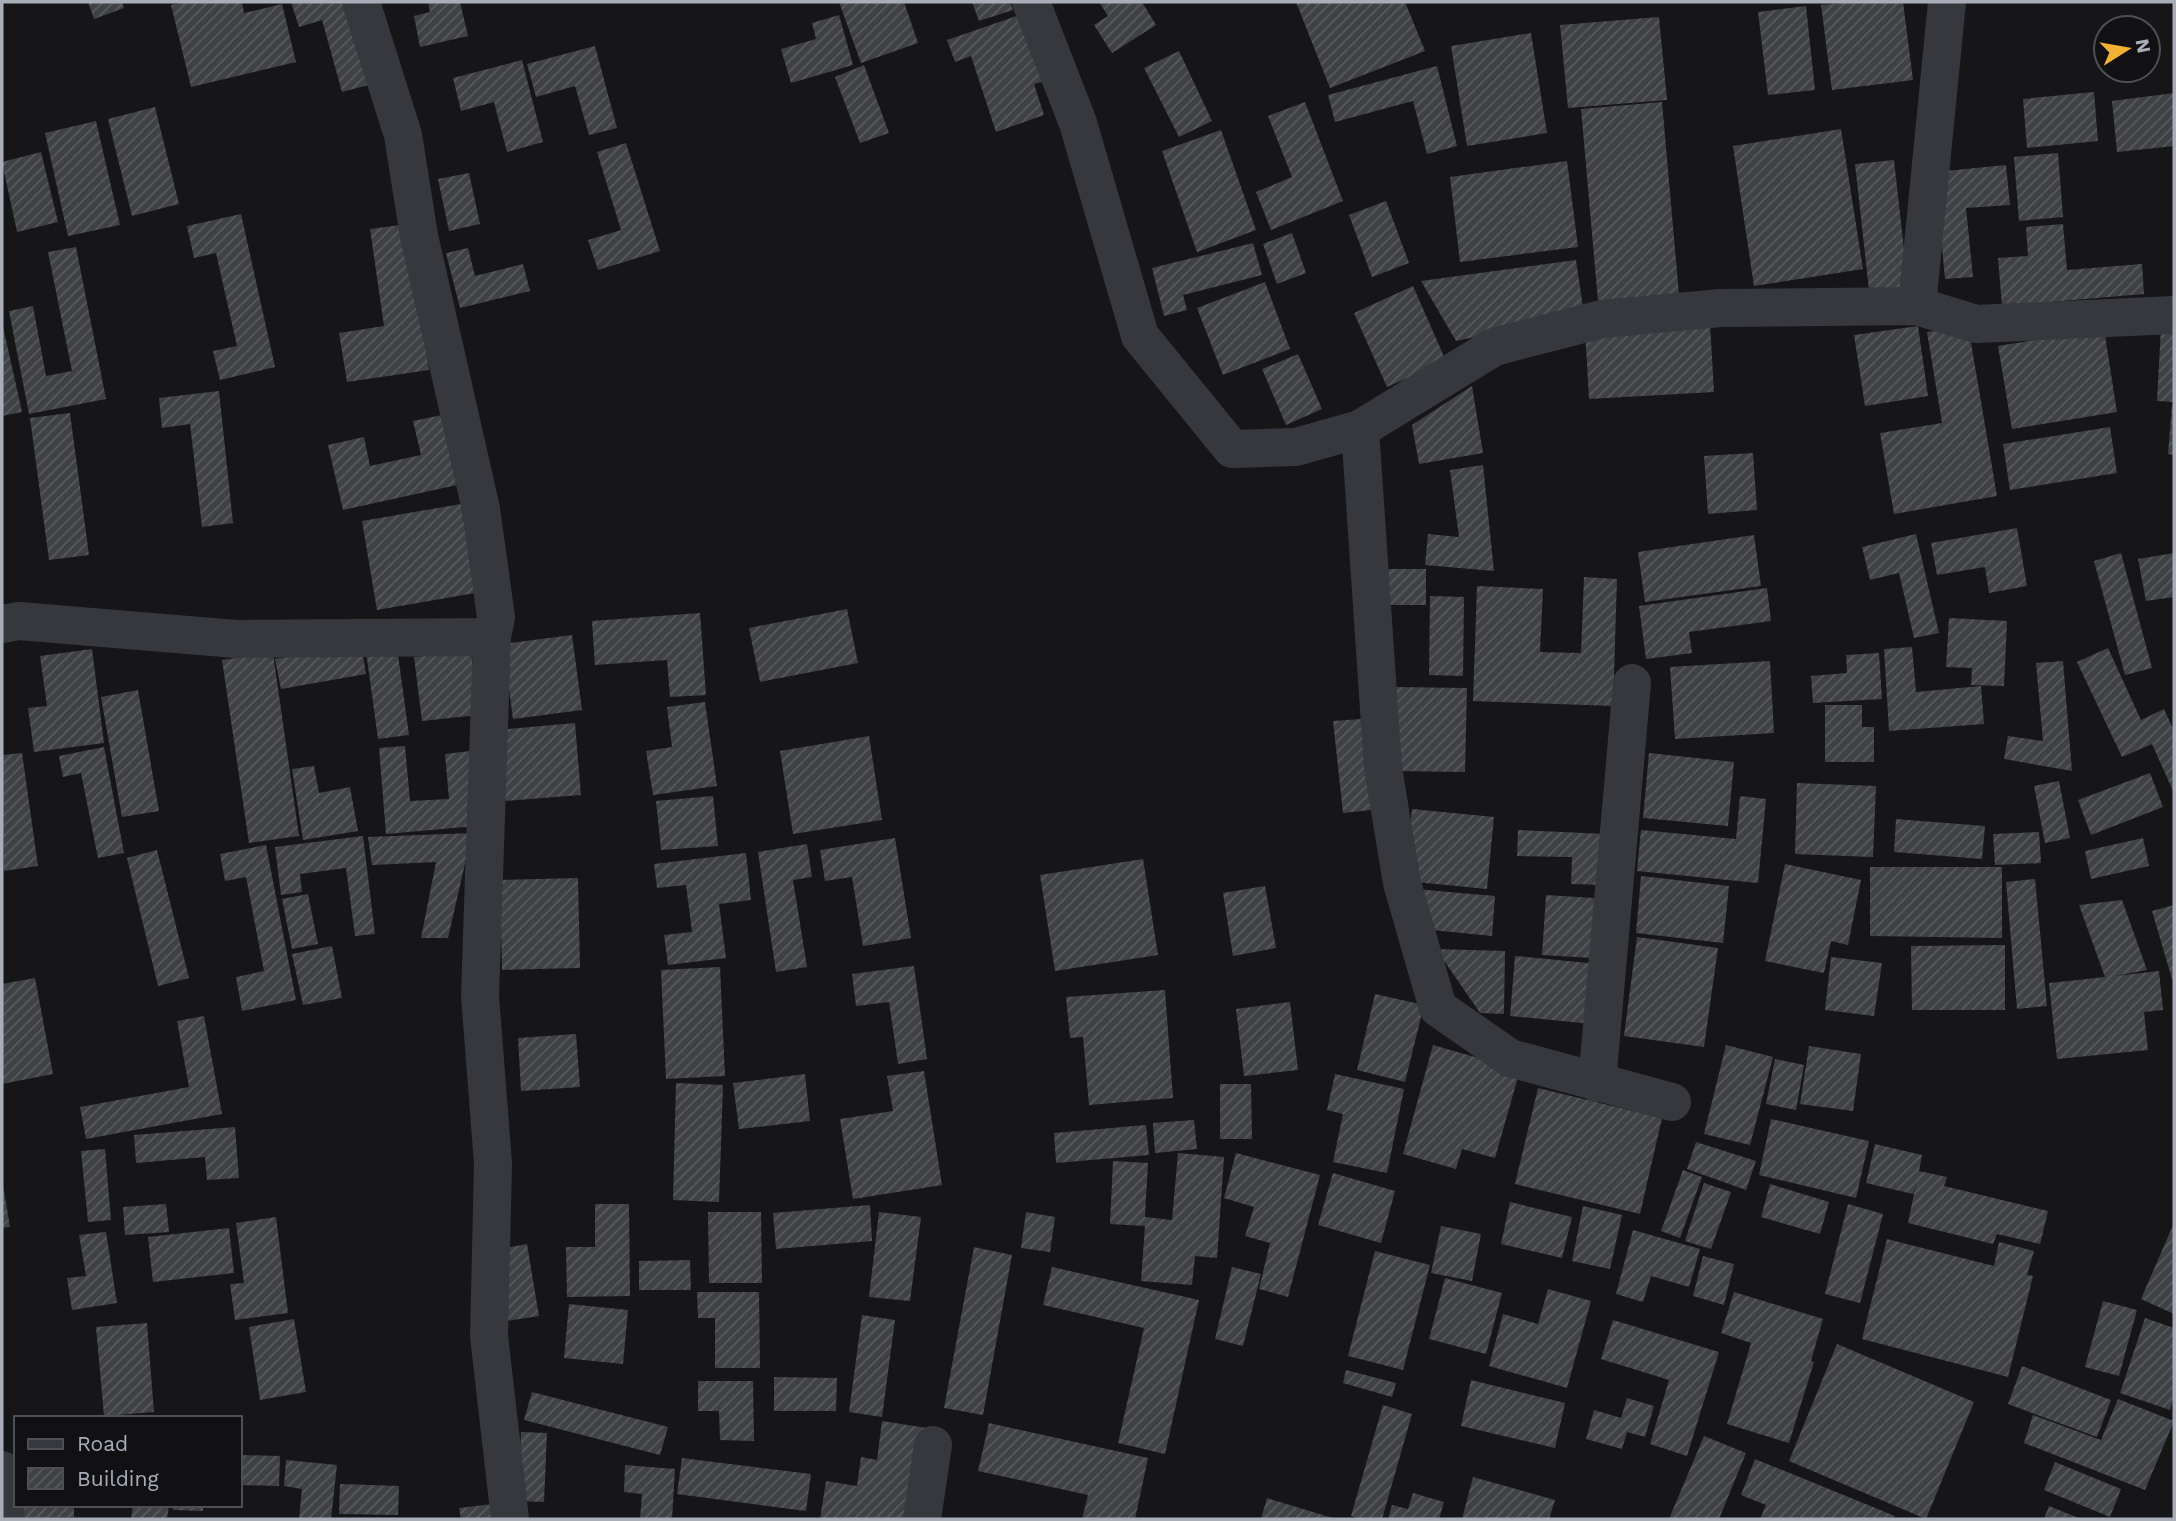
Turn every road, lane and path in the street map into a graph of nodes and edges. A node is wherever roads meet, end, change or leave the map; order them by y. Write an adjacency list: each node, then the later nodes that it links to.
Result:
1 (361, 2): 8 (street)
2 (1031, 2): 6 (street)
3 (1947, 2): 4 (street)
4 (1917, 306): 5 (street); 6 (street)
5 (2174, 315)
6 (1360, 429): 10 (street)
7 (2, 624): 8 (street)
8 (492, 637): 15 (street)
9 (1632, 683): 10 (street)
10 (1597, 1083): 11 (street)
11 (1672, 1102)
12 (933, 1445): 16 (street)
13 (2, 1470): 14 (street)
14 (6, 1519)
15 (510, 1519)
16 (922, 1519)

